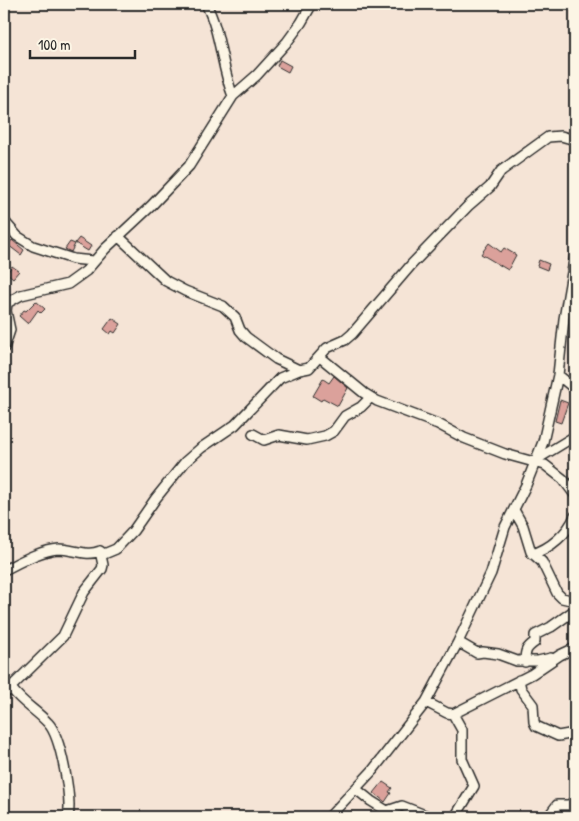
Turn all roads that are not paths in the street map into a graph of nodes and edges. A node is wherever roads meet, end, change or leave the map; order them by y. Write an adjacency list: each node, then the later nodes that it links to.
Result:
1 (206, 4): 3 (street)
2 (312, 4): 3 (street)
3 (233, 96): 6 (street)
4 (575, 140): 10 (street)
5 (4, 221): 8 (street)
6 (118, 236): 8 (street); 11 (street)
7 (575, 255): 12 (street)
8 (93, 261): 9 (street)
9 (4, 348)
10 (320, 357): 11 (street); 14 (street)
11 (299, 370): 24 (street)
12 (558, 375): 13 (street); 18 (street)
13 (575, 389)
14 (370, 398): 15 (street); 18 (street)
15 (253, 434)
16 (572, 438): 17 (street); 18 (street)
17 (575, 450)
18 (534, 462): 19 (street); 22 (street)
19 (563, 479): 20 (street); 21 (street)
20 (575, 483)
21 (575, 495)
22 (514, 510): 25 (street); 29 (street)
23 (575, 516): 25 (street)
24 (100, 551): 26 (street); 34 (street)
25 (532, 554): 27 (street)
26 (4, 570)
27 (575, 601)
28 (575, 610): 32 (street)
29 (458, 642): 32 (street); 35 (street)
30 (575, 648): 31 (street)
31 (560, 654): 32 (street); 33 (street)
32 (525, 662)
33 (519, 680): 36 (street); 37 (street)
34 (7, 691): 40 (street)
35 (426, 702): 36 (street); 38 (street)
36 (454, 714): 43 (street)
37 (575, 733)
38 (356, 789): 41 (street); 42 (street)
39 (575, 801): 44 (street)
40 (68, 817)
41 (329, 817)
42 (430, 817)
43 (455, 817)
44 (548, 817)

